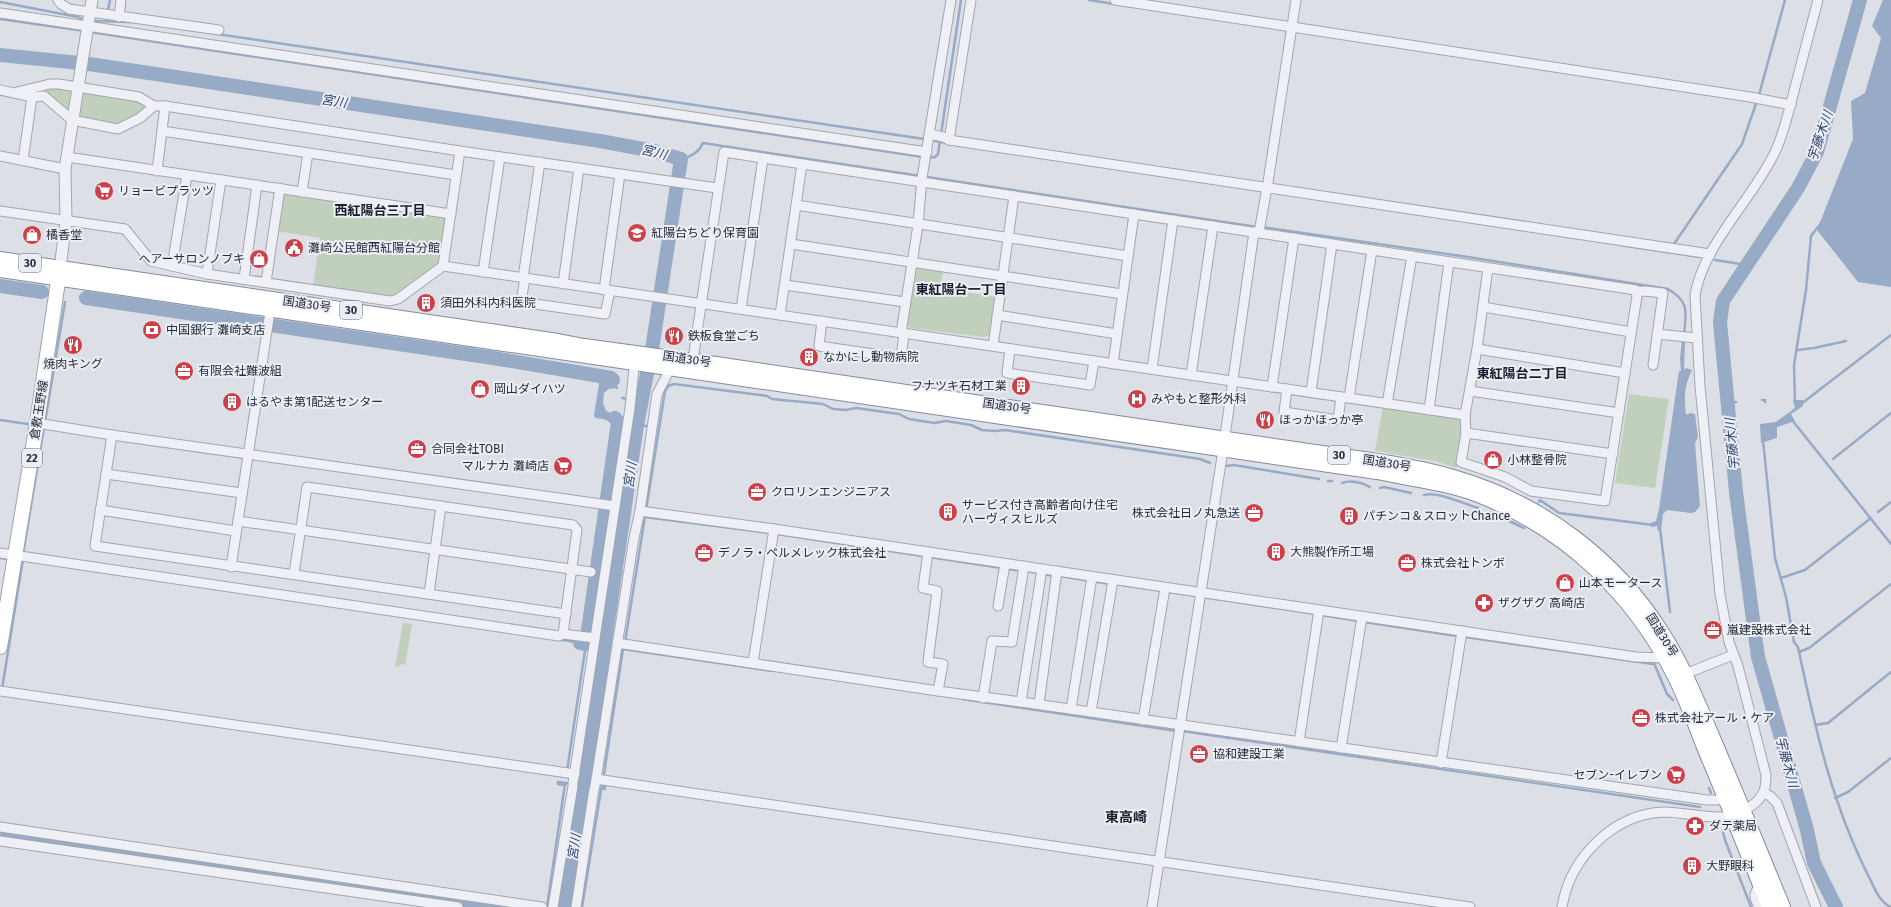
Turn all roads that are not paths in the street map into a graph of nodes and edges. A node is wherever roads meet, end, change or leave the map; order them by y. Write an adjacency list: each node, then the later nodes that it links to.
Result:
1 (58, 0): 10 (street)
2 (92, 0): 10 (street)
3 (122, 0): 11 (street)
4 (951, 0): 25 (street)
5 (971, 0): 25 (street)
6 (1115, 0): 14 (street)
7 (1296, 0): 14 (street)
8 (1818, 0): 20 (street)
9 (0, 13): 15 (street)
10 (90, 13): 11 (street); 15 (street)
11 (119, 17): 12 (street)
12 (160, 27): 13 (street); 15 (street); 28 (street)
13 (219, 30)
14 (1291, 30): 20 (street); 47 (street)
15 (87, 33): 16 (street)
16 (79, 85): 18 (street); 21 (street); 23 (street)
17 (0, 90): 18 (street)
18 (14, 93): 19 (street)
19 (32, 96): 23 (street); 33 (street)
20 (1790, 104): 64 (street)
21 (154, 106): 22 (street); 23 (street)
22 (165, 106): 24 (street); 26 (street)
23 (72, 120): 29 (street)
24 (162, 131): 27 (street); 38 (street)
25 (940, 137): 28 (street); 47 (street)
26 (460, 151): 30 (street); 41 (street)
27 (308, 153): 41 (street); 48 (street)
28 (926, 155): 42 (street)
29 (67, 157): 37 (street); 38 (street)
30 (500, 157): 34 (street); 74 (street)
31 (763, 158): 35 (street); 46 (street); 89 (street)
32 (0, 159): 33 (street)
33 (23, 160): 37 (street)
34 (540, 162): 36 (street); 78 (street)
35 (802, 164): 42 (street); 50 (street)
36 (579, 168): 39 (street); 81 (street)
37 (65, 169): 55 (street)
38 (157, 171): 40 (street)
39 (620, 174): 46 (street); 83 (street)
40 (187, 175): 43 (street); 70 (street)
41 (456, 176): 52 (street)
42 (923, 178): 49 (street); 56 (street)
43 (221, 180): 44 (street); 76 (street)
44 (257, 185): 45 (street); 79 (street)
45 (280, 188): 48 (street); 80 (street)
46 (717, 188): 87 (street)
47 (1266, 190): 58 (street); 64 (street)
48 (302, 192): 52 (street)
49 (1014, 196): 53 (street); 59 (street)
50 (796, 205): 56 (street); 61 (street)
51 (0, 211): 55 (street)
52 (451, 214): 71 (street)
53 (1134, 214): 54 (street); 65 (street)
54 (1173, 220): 57 (street); 108 (street)
55 (66, 222): 70 (street); 75 (street)
56 (918, 225): 59 (street); 69 (street)
57 (1213, 226): 58 (street); 110 (street)
58 (1258, 229): 60 (street); 111 (street)
59 (1008, 238): 65 (street); 77 (street)
60 (1294, 238): 62 (street); 112 (street)
61 (791, 244): 69 (street); 82 (street)
62 (1332, 244): 63 (street); 115 (street)
63 (1372, 250): 66 (street); 116 (street)
64 (1710, 254): 98 (street)
65 (1128, 256): 85 (street)
66 (1412, 256): 68 (street); 117 (street)
67 (0, 259): 75 (main road, 国道30号 / 30)
68 (1449, 262): 72 (street); 118 (street)
69 (912, 264): 77 (street); 86 (street)
70 (172, 266): 76 (street)
71 (443, 266): 74 (street); 80 (street)
72 (1488, 268): 84 (street); 88 (street)
73 (0, 270): 75 (main road, 国道30号 / 30)
74 (483, 272): 78 (street)
75 (60, 274): 90 (main road, 国道30号 / 30); 121 (main road, 倉敷玉野線 / 22)
76 (207, 274): 79 (street)
77 (1003, 276): 85 (street); 92 (street)
78 (524, 278): 81 (street); 83 (street)
79 (244, 279): 80 (street)
80 (266, 282)
81 (563, 284): 83 (street)
82 (785, 285): 86 (street); 91 (street)
83 (607, 290): 87 (street)
84 (1636, 292): 94 (street); 97 (street)
85 (1122, 294): 96 (street)
86 (905, 302): 95 (street)
87 (700, 303): 89 (street); 107 (street)
88 (1483, 308): 94 (street); 101 (street)
89 (741, 309): 91 (street)
90 (269, 314): 102 (main road, 国道30号 / 30); 125 (street)
91 (780, 315): 93 (street)
92 (997, 315): 96 (street); 99 (street)
93 (822, 321): 95 (street); 95 (street)
94 (1631, 332): 109 (street)
95 (903, 334): 99 (street)
96 (1117, 334): 105 (street)
97 (1657, 334): 98 (street); 106 (street)
98 (1696, 338): 163 (street)
99 (993, 346): 100 (street)
100 (1010, 349): 103 (street); 103 (street)
101 (1477, 349): 109 (street); 114 (street)
102 (637, 359): 104 (main road, 国道30号 / 30); 129 (street)
103 (1094, 361): 105 (street)
104 (666, 363): 107 (main road, 国道30号 / 30); 132 (street)
105 (1113, 364): 108 (street)
106 (1653, 364)
107 (692, 366): 124 (main road, 国道30号 / 30)
108 (1152, 369): 110 (street)
109 (1625, 373): 119 (street)
110 (1190, 375): 111 (street)
111 (1232, 382): 112 (street); 124 (street)
112 (1272, 387): 113 (street)
113 (1287, 389): 115 (street); 116 (street)
114 (1470, 391): 119 (street); 120 (street)
115 (1311, 392): 116 (street)
116 (1345, 397): 117 (street)
117 (1387, 404): 118 (street)
118 (1429, 410): 120 (street)
119 (1619, 412): 126 (street)
120 (1465, 415): 122 (street)
121 (42, 424): 123 (street); 139 (main road, 倉敷玉野線 / 22)
122 (1466, 433): 126 (street); 126 (street)
123 (112, 436): 125 (street); 127 (street)
124 (1223, 444): 152 (street); 164 (main road, 国道30号 / 30); 166 (main road, 国道30号 / 30)
125 (248, 454): 128 (street); 129 (street)
126 (1613, 454)
127 (106, 474): 128 (street); 131 (street)
128 (242, 493): 133 (street)
129 (609, 505): 160 (street)
130 (441, 506): 134 (street); 137 (street); 143 (street)
131 (100, 510): 135 (street); 141 (street)
132 (644, 512): 136 (street); 161 (street)
133 (238, 521): 134 (street); 135 (street)
134 (301, 530): 137 (street); 147 (street)
135 (236, 531): 141 (street)
136 (774, 532): 140 (street); 165 (street)
137 (435, 550): 143 (street); 153 (street)
138 (0, 553): 139 (street)
139 (21, 555): 159 (street); 162 (main road, 倉敷玉野線 / 22)
140 (927, 556): 142 (street); 168 (street)
141 (231, 567): 147 (street)
142 (1005, 567): 144 (street); 154 (street)
143 (572, 569): 145 (street); 156 (street)
144 (1023, 569): 146 (street); 169 (street)
145 (591, 572)
146 (1042, 572): 148 (street); 170 (street)
147 (294, 574): 153 (street)
148 (1057, 574): 149 (street); 171 (street)
149 (1091, 580): 150 (street); 172 (street)
150 (1112, 583): 151 (street); 173 (street)
151 (1165, 590): 152 (street); 174 (street)
152 (1201, 593): 155 (street); 175 (street)
153 (429, 594): 156 (street)
154 (998, 606)
155 (1319, 613): 157 (street); 176 (street)
156 (566, 614): 159 (street)
157 (1362, 620): 158 (street); 177 (street)
158 (1462, 631): 164 (street); 178 (street)
159 (564, 634): 160 (street)
160 (589, 637): 179 (street)
161 (622, 644): 165 (street); 180 (street)
162 (0, 647)
163 (1733, 655): 166 (street); 181 (street)
164 (1664, 658): 182 (main road, 国道30号 / 30)
165 (753, 663): 168 (street)
166 (1685, 674): 183 (main road, 国道30号 / 30)
167 (2, 691): 179 (street)
168 (938, 691): 169 (street)
169 (983, 698): 170 (street)
170 (1021, 702): 171 (street)
171 (1039, 704): 172 (street)
172 (1070, 709): 173 (street)
173 (1091, 712): 174 (street)
174 (1143, 720): 175 (street)
175 (1180, 729): 176 (street); 186 (street)
176 (1298, 742): 177 (street)
177 (1341, 748): 178 (street)
178 (1441, 762): 182 (street)
179 (571, 778): 190 (street)
180 (598, 782): 186 (street); 191 (street)
181 (1764, 793): 183 (street); 198 (street)
182 (1726, 798): 183 (main road, 国道30号 / 30)
183 (1738, 812): 187 (main road, 国道30号 / 30); 194 (street); 197 (main road, 国道30号 / 30)
184 (0, 827): 189 (street)
185 (0, 841): 188 (street)
186 (1159, 864): 192 (street); 193 (street)
187 (1760, 885): 195 (street); 196 (main road, 国道30号 / 30)
188 (458, 907)
189 (542, 907)
190 (553, 907)
191 (576, 907)
192 (1152, 907)
193 (1470, 907)
194 (1562, 907)
195 (1758, 907)
196 (1769, 907)
197 (1783, 907)
198 (1816, 907)

